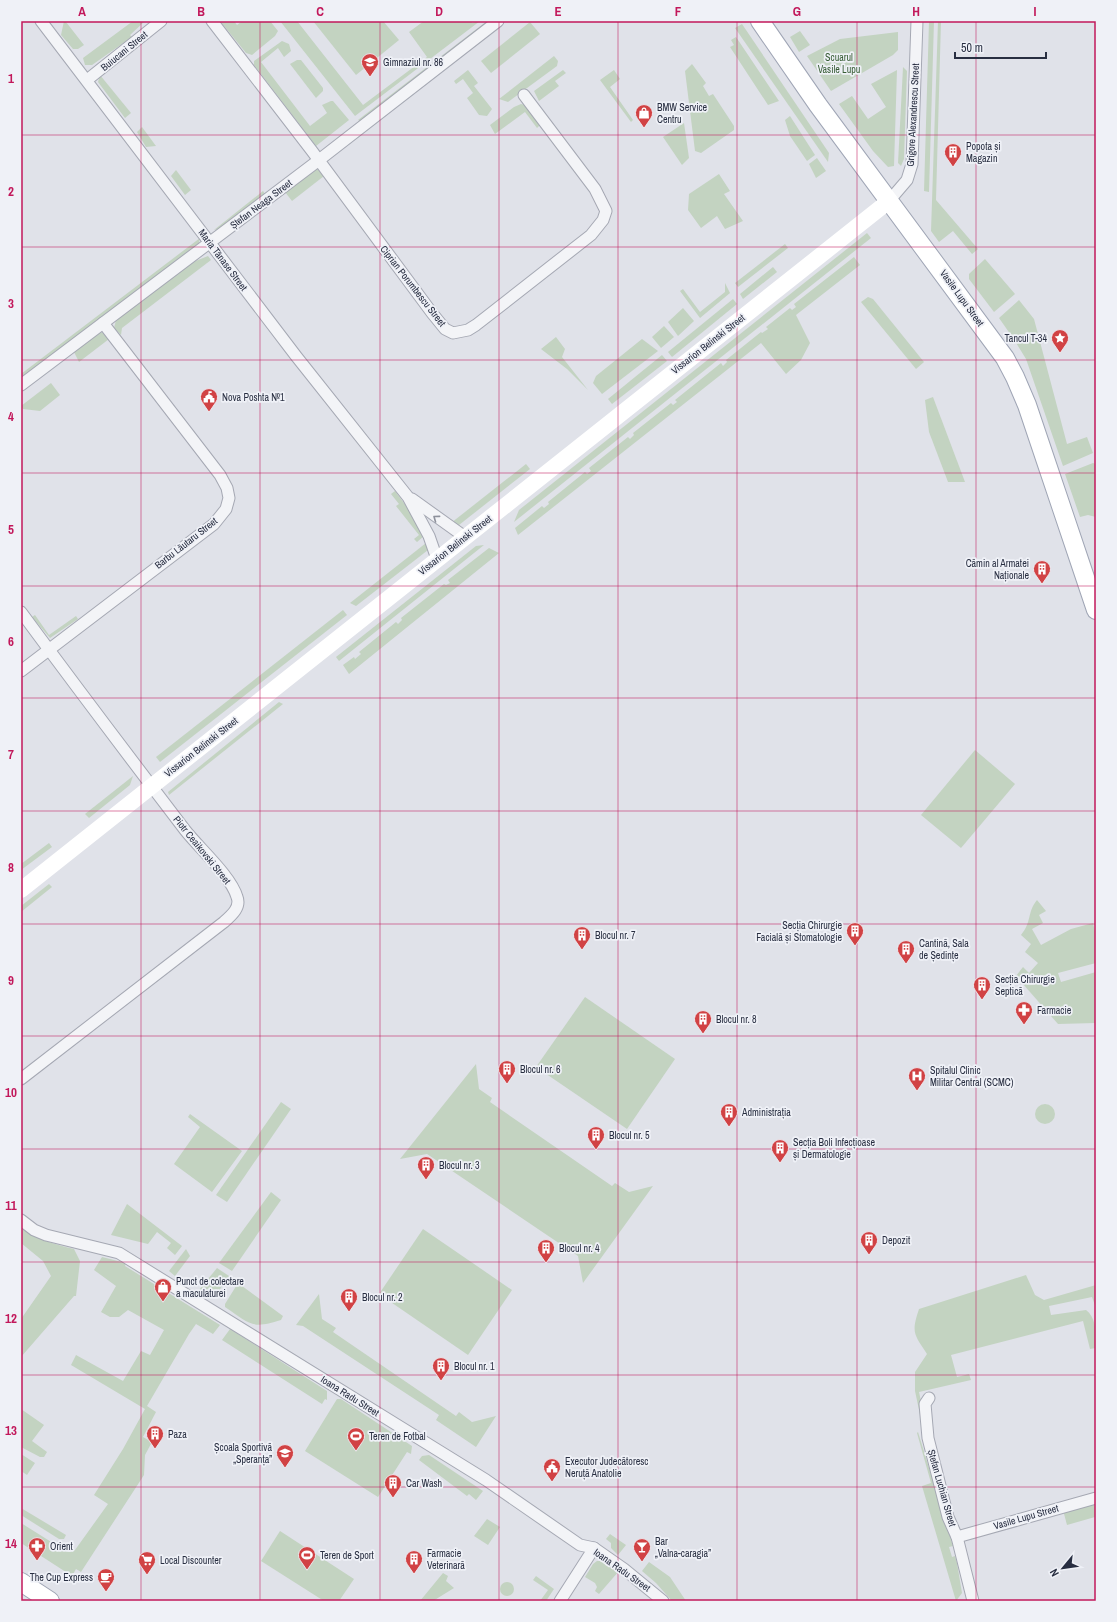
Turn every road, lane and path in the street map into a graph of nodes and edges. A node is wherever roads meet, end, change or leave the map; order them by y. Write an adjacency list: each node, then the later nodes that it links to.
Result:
1 (41, 21): 7 (street, Maria Tănase Street)
2 (161, 21): 7 (street, Buiucani Street)
3 (212, 21): 9 (street, Ciprian Porumbescu Street)
4 (498, 21): 9 (street, Ștefan Neaga Street)
5 (760, 21): 10 (main road, Vasile Lupu Street)
6 (917, 21): 10 (street, Grigore Alexandrescu Street)
7 (87, 80): 11 (street, Maria Tănase Street)
8 (524, 95): 9 (street, Ciprian Porumbescu Street)
9 (319, 160): 11 (street, Ștefan Neaga Street)
10 (889, 201): 15 (main road, Vissarion Belinski Street); 17 (main road, Vasile Lupu Street)
11 (210, 243): 12 (street, Ștefan Neaga Street); 14 (street, Maria Tănase Street)
12 (103, 323): 13 (street, Ștefan Neaga Street); 19 (street, Barbu Lăutaru Street)
13 (21, 385)
14 (408, 497): 15 (street, Maria Tănase Street, one-way to 14); 16 (street, Maria Tănase Street)
15 (465, 537): 16 (main road, Vissarion Belinski Street)
16 (437, 560): 21 (main road, Vissarion Belinski Street)
17 (1096, 610)
18 (21, 612): 19 (street, Piotr Ceaikovski Street)
19 (48, 649): 20 (street, Barbu Lăutaru Street); 21 (street, Piotr Ceaikovski Street)
20 (21, 671)
21 (151, 786): 22 (main road, Vissarion Belinski Street); 23 (street, Piotr Ceaikovski Street)
22 (21, 890)
23 (21, 1079)
24 (21, 1220): 28 (street, Ioana Radu Street)
25 (929, 1398): 27 (street, Ștefan Luchian Street)
26 (1096, 1498): 27 (street, Vasile Lupu Street)
27 (957, 1537): 33 (street, Ștefan Luchian Street)
28 (594, 1548): 31 (street); 32 (street, Ioana Radu Street)
29 (21, 1582): 30 (main road)
30 (50, 1601)
31 (560, 1601)
32 (664, 1601)
33 (973, 1601)

